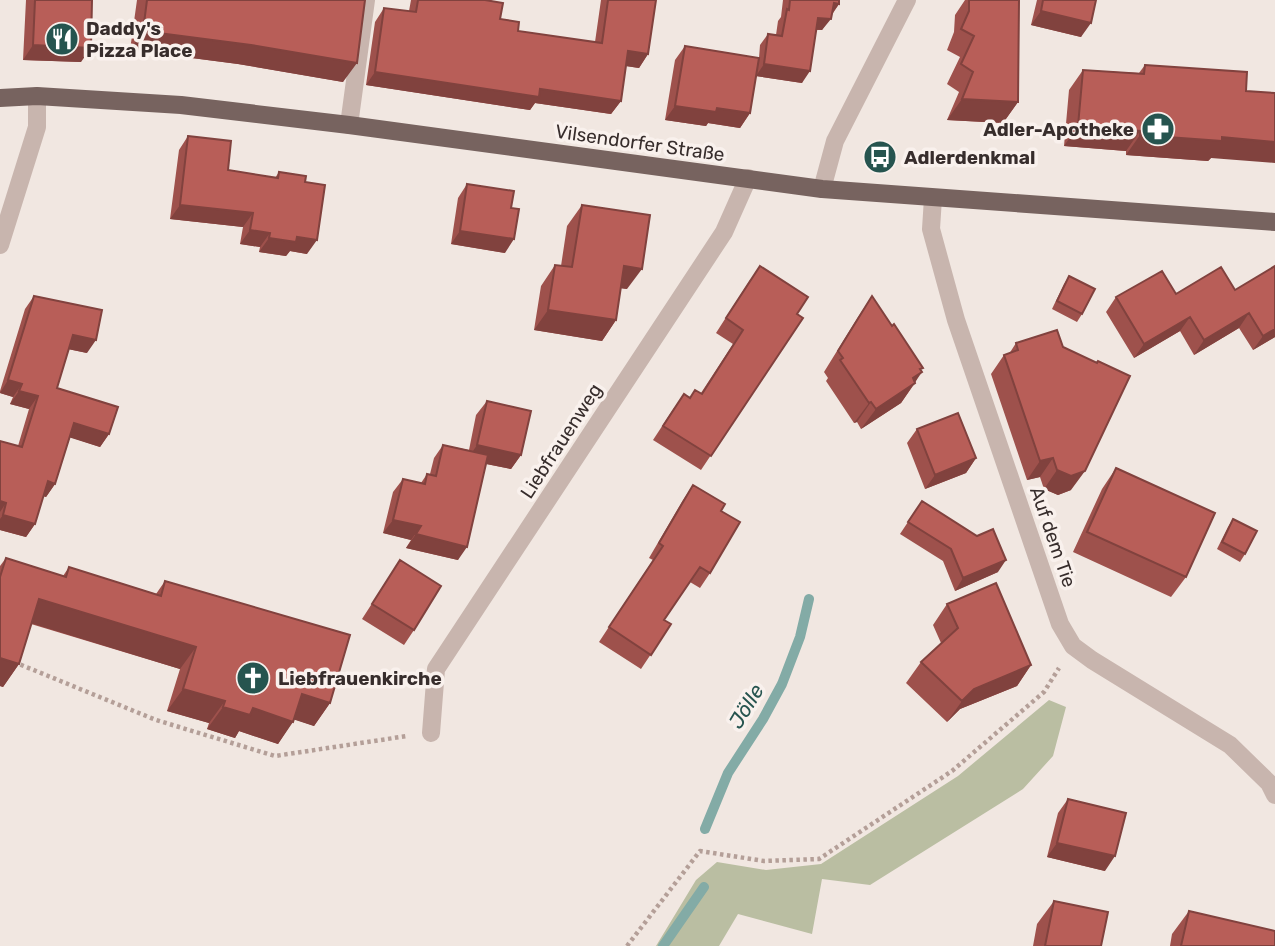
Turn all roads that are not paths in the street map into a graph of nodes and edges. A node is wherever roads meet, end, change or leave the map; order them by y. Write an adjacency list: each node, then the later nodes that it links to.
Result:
1 (366, 0): 5 (street)
2 (908, 0): 7 (street)
3 (37, 96): 4 (main road, Vilsendorfer Straße); 5 (main road, Vilsendorfer Straße); 10 (street)
4 (0, 97)
5 (349, 125): 6 (main road, Vilsendorfer Straße)
6 (748, 178): 7 (main road, Vilsendorfer Straße); 11 (street, Liebfrauenweg)
7 (822, 189): 8 (main road, Vilsendorfer Straße)
8 (933, 198): 9 (main road, Vilsendorfer Straße); 12 (street, Auf dem Tie)
9 (1275, 222)
10 (0, 245)
11 (431, 733)
12 (1275, 794)

